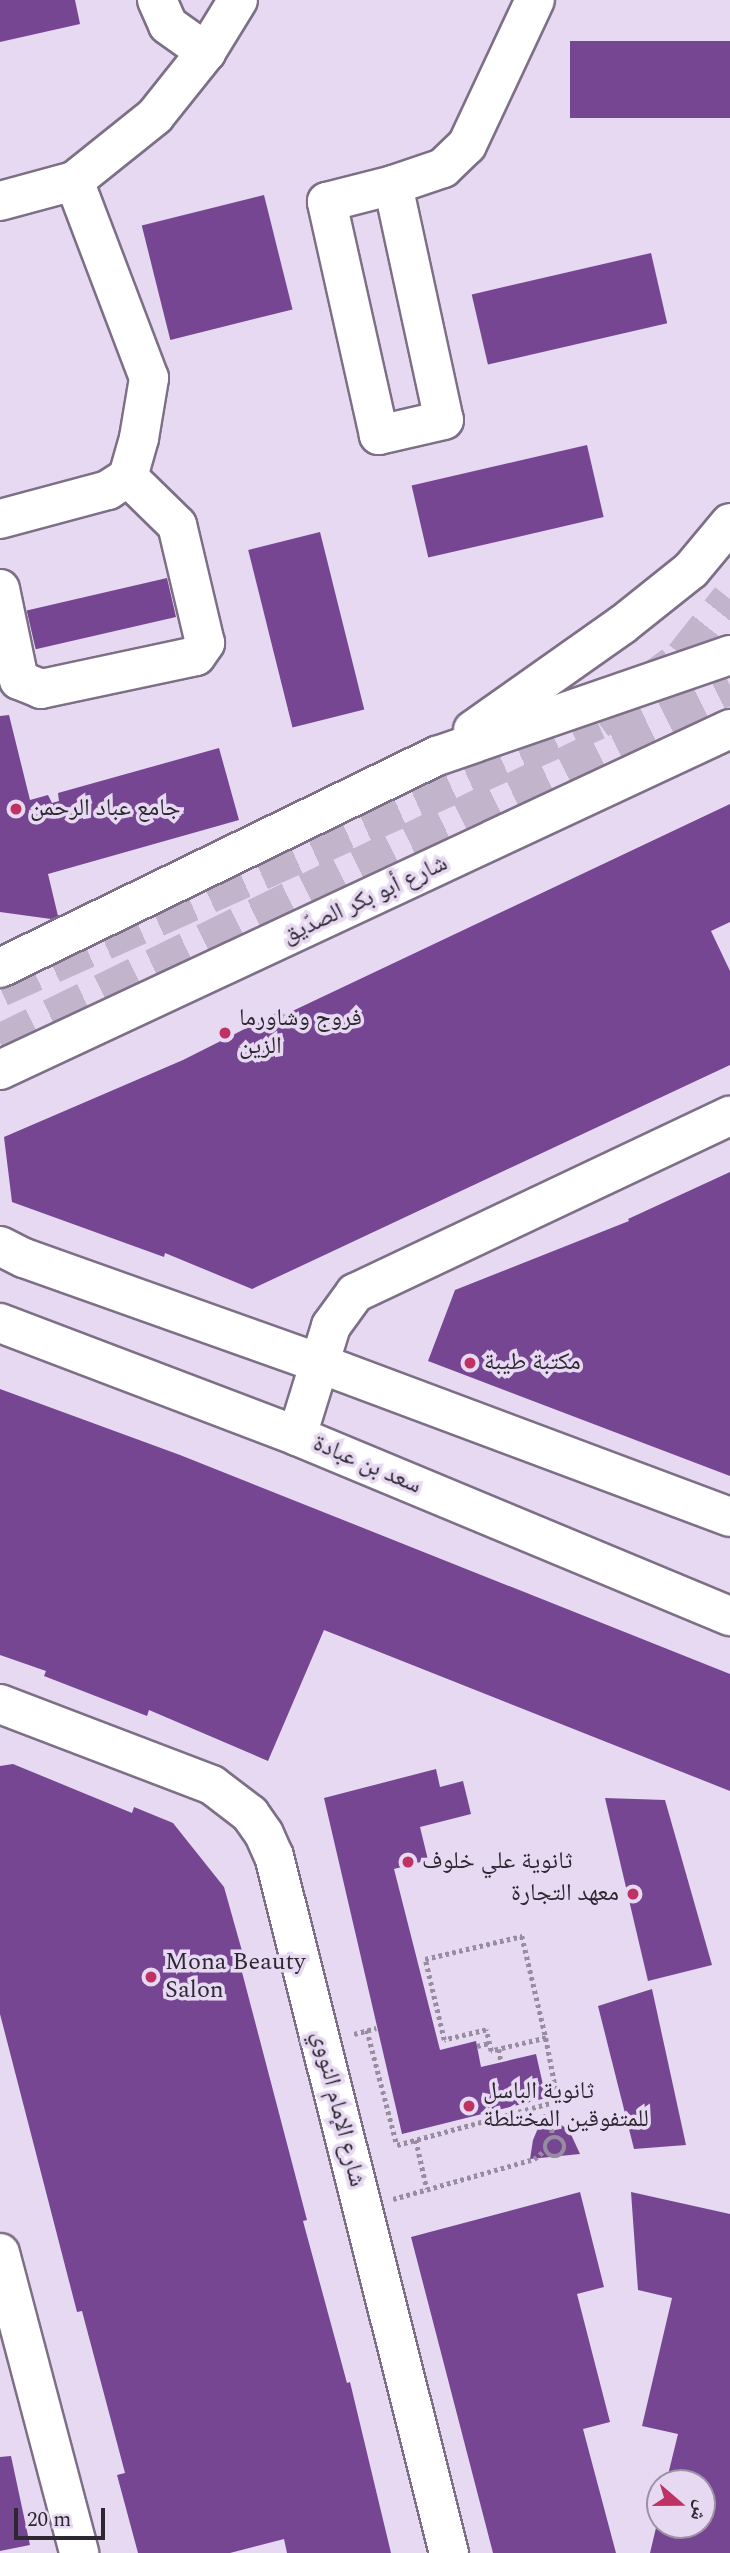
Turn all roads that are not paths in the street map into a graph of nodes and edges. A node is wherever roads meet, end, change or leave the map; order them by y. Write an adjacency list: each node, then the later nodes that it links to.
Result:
1 (157, 0): 4 (main road)
2 (238, 0): 4 (main road)
3 (535, 0): 6 (main road)
4 (206, 52): 5 (main road)
5 (74, 181): 7 (main road); 8 (main road)
6 (393, 185): 6 (main road)
7 (0, 201)
8 (128, 477): 9 (main road); 11 (main road)
9 (0, 519)
10 (730, 523): 14 (main road)
11 (0, 589)
12 (730, 655): 14 (main road)
13 (730, 729): 16 (main road, شارع أبو بكر الصدّيق)
14 (438, 756): 15 (main road)
15 (0, 968)
16 (0, 1069)
17 (730, 1116): 20 (main road)
18 (0, 1246): 20 (main road)
19 (0, 1323): 21 (main road, سعد بن عبادة)
20 (321, 1364): 21 (main road); 22 (main road)
21 (297, 1436): 23 (main road, سعد بن عبادة)
22 (730, 1517)
23 (730, 1616)
24 (0, 1704): 27 (main road, شارع الإمام النووي)
25 (0, 2253): 26 (main road)
26 (70, 2552)
27 (449, 2553)

